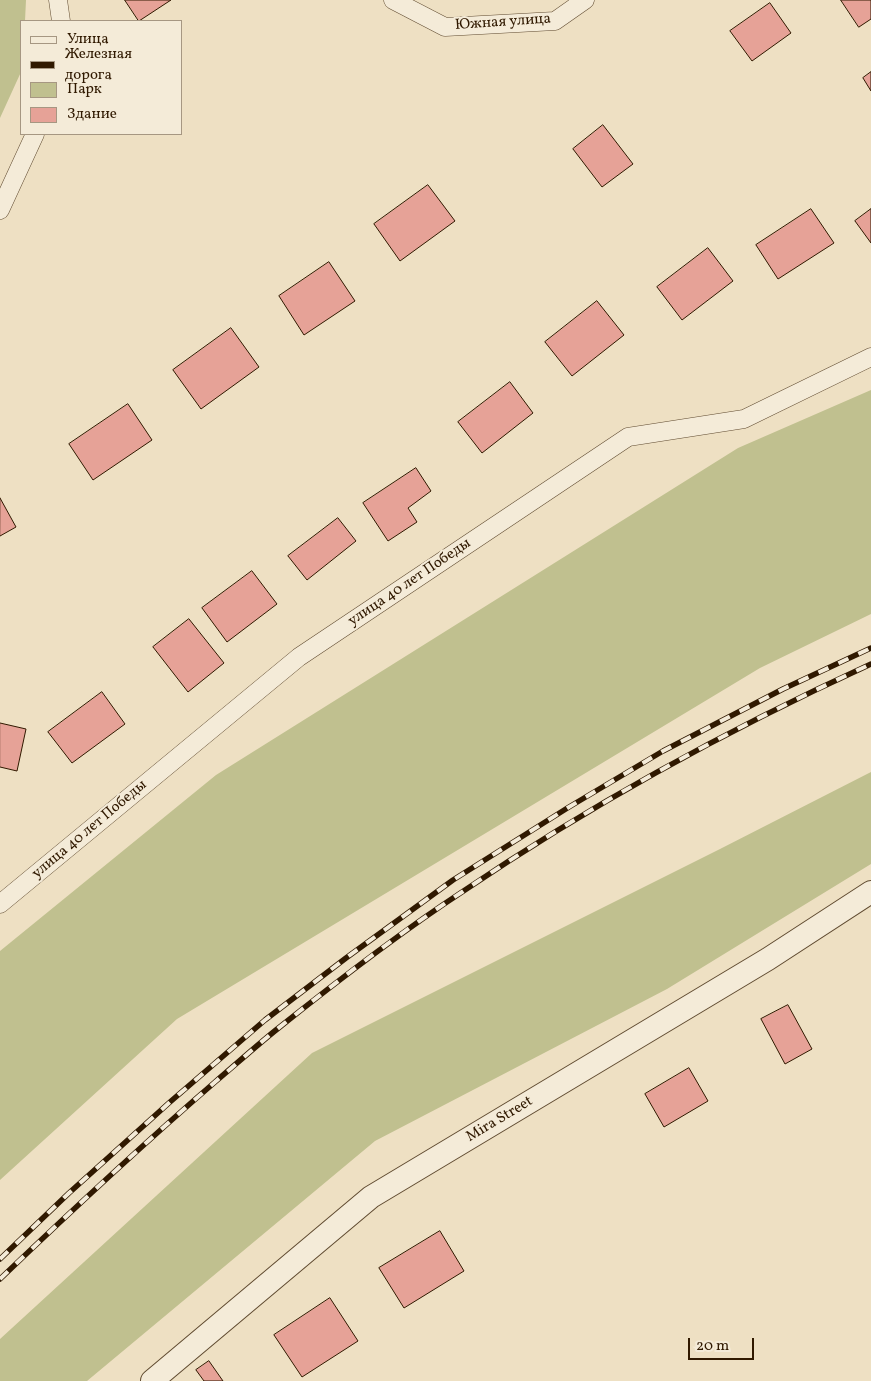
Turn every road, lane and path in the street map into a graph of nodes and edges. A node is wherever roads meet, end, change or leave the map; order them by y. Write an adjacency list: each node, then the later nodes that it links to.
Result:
1 (58, 0): 4 (street)
2 (393, 0): 3 (street, Южная улица)
3 (585, 0)
4 (61, 20)
5 (34, 135): 6 (street)
6 (0, 210)
7 (871, 357): 9 (street, улица 40 лет Победы)
8 (871, 892): 10 (street, Mira Street)
9 (0, 904)
10 (152, 1381)

